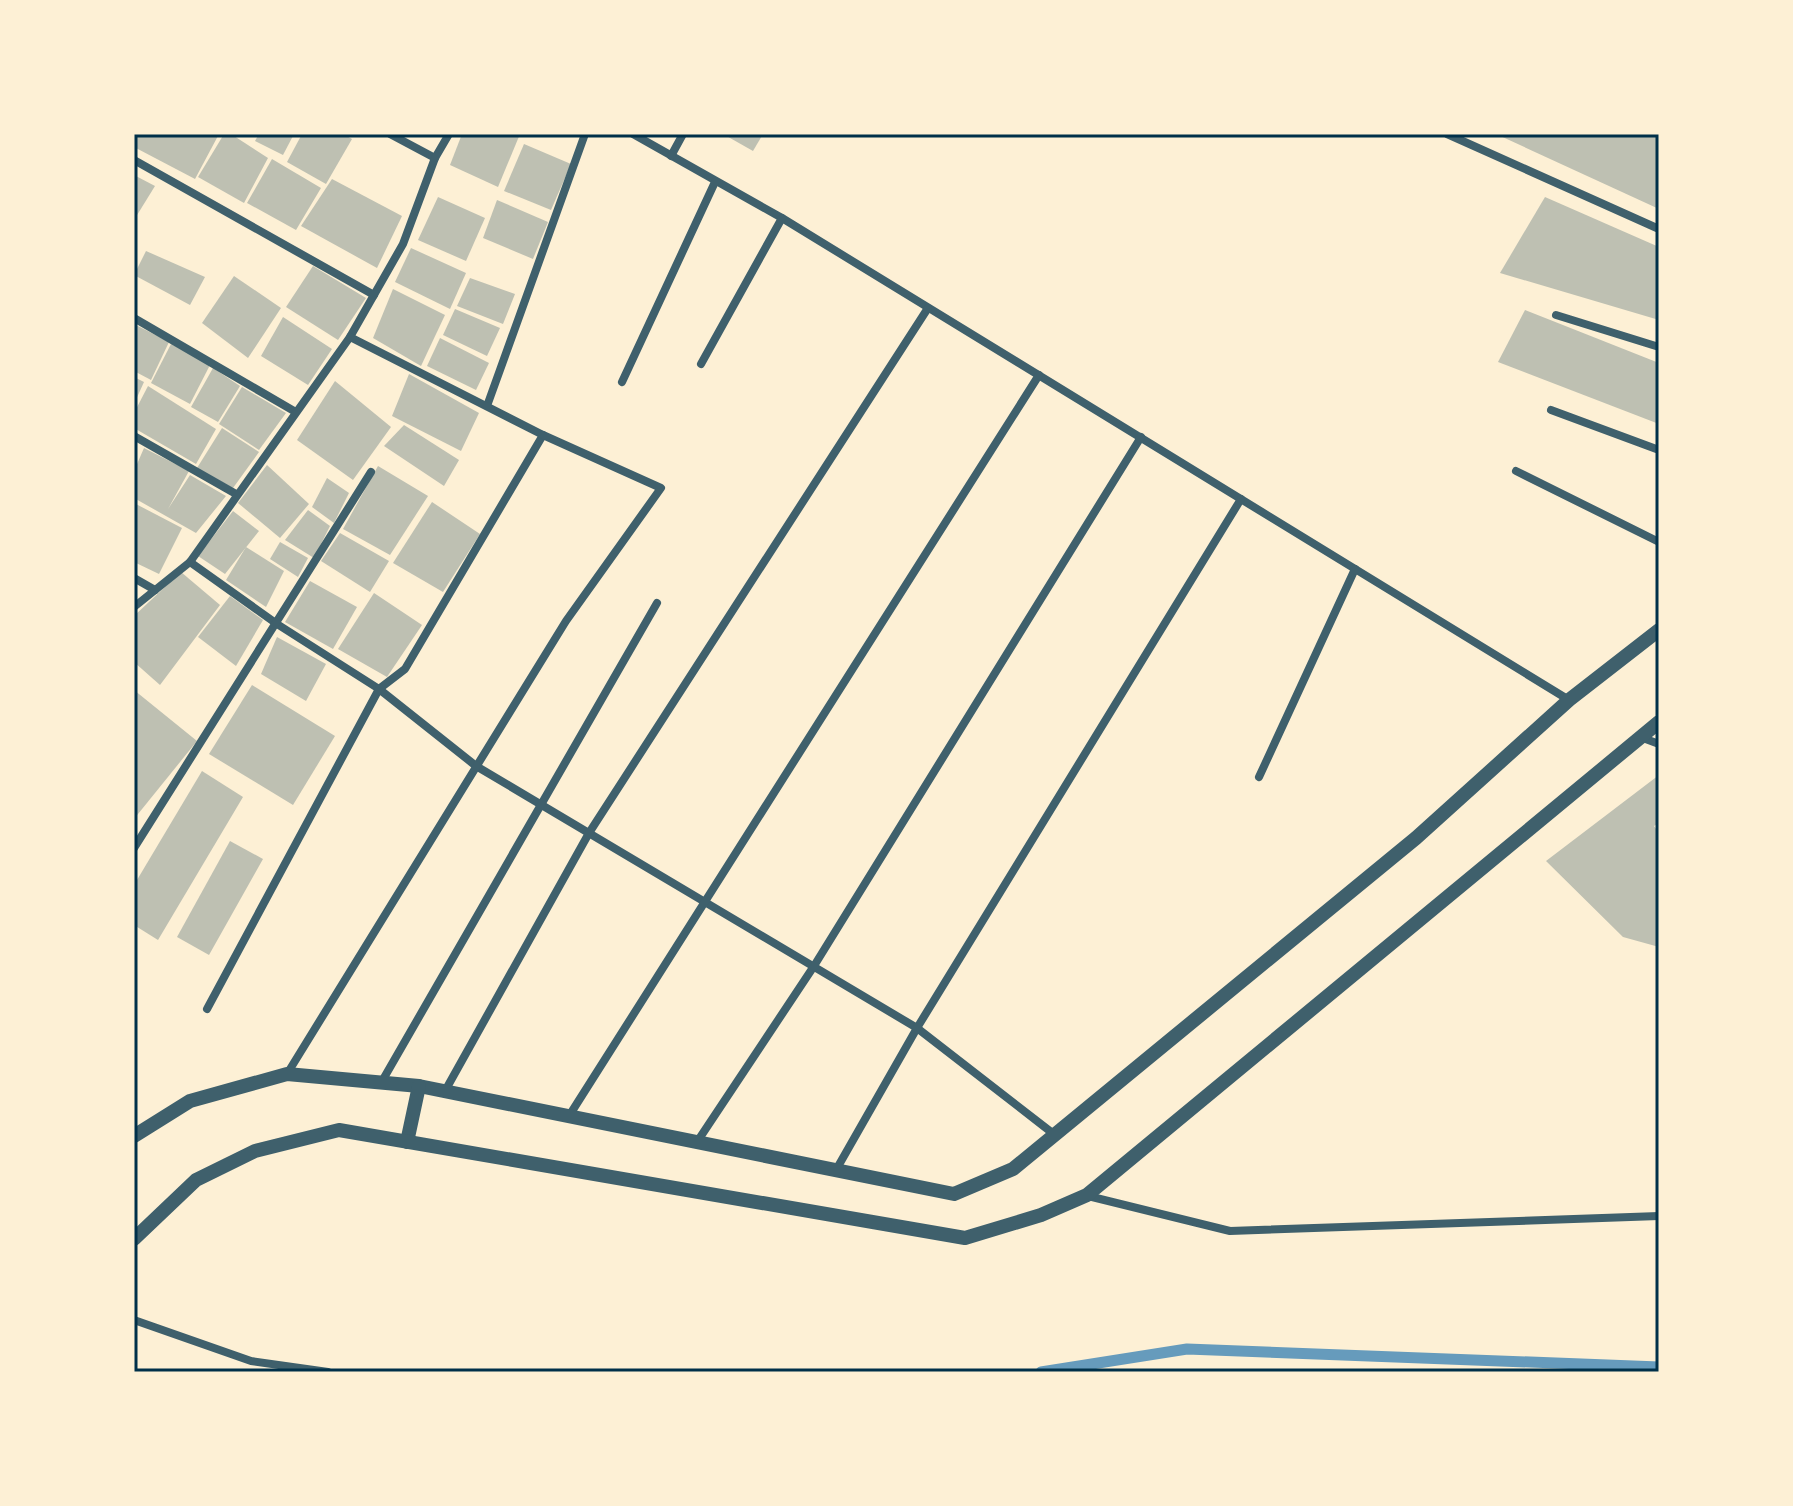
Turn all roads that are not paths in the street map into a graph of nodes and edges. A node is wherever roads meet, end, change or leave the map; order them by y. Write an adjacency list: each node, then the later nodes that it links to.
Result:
1 (390, 134): 8 (street)
2 (449, 134): 8 (street)
3 (585, 134): 22 (street)
4 (633, 134): 7 (street)
5 (683, 134): 7 (street)
6 (1447, 134): 12 (street)
7 (671, 156): 10 (street)
8 (435, 158): 13 (street)
9 (134, 160): 13 (street)
10 (715, 182): 11 (street); 21 (street)
11 (782, 218): 14 (street); 19 (street)
12 (1659, 229)
13 (374, 295): 17 (street)
14 (928, 308): 20 (street); 50 (street)
15 (1556, 315): 18 (street)
16 (134, 318): 24 (street)
17 (350, 337): 22 (street); 24 (street)
18 (1659, 347)
19 (701, 364)
20 (1039, 375): 27 (street); 52 (street)
21 (622, 382)
22 (487, 406): 25 (street)
23 (1551, 410): 28 (street)
24 (294, 411): 31 (street)
25 (543, 435): 42 (street); 47 (street)
26 (134, 436): 31 (street)
27 (1141, 437): 32 (street); 53 (street)
28 (1659, 450)
29 (1516, 471): 33 (street)
30 (371, 472): 40 (street)
31 (236, 494): 34 (street)
32 (1241, 499): 35 (street); 55 (street)
33 (1659, 542)
34 (190, 562): 37 (street); 40 (street)
35 (1355, 569): 43 (street); 48 (street)
36 (134, 578): 37 (street)
37 (155, 590): 39 (street)
38 (657, 603): 49 (street)
39 (134, 607)
40 (277, 624): 42 (street); 51 (street)
41 (1659, 630): 43 (street)
42 (379, 689): 47 (street); 54 (street)
43 (1569, 700): 61 (street)
44 (1659, 722): 45 (street)
45 (1643, 738): 46 (street); 66 (street)
46 (1659, 744)
47 (476, 766): 49 (street); 56 (street)
48 (1259, 777)
49 (541, 805): 50 (street); 57 (street)
50 (589, 833): 52 (street); 59 (street)
51 (134, 848)
52 (706, 902): 53 (street); 60 (street)
53 (814, 966): 55 (street); 64 (street)
54 (207, 1009)
55 (917, 1028): 61 (street); 65 (street)
56 (287, 1074): 57 (street); 62 (street)
57 (381, 1083): 58 (street)
58 (419, 1086): 59 (street); 63 (street)
59 (445, 1091): 60 (street)
60 (569, 1116): 64 (street)
61 (1055, 1135): 65 (street)
62 (134, 1136)
63 (407, 1142): 66 (street); 68 (street)
64 (697, 1142): 65 (street)
65 (836, 1170)
66 (1087, 1195): 67 (street)
67 (1659, 1216)
68 (134, 1239)
69 (134, 1320): 70 (street)
70 (328, 1372)

